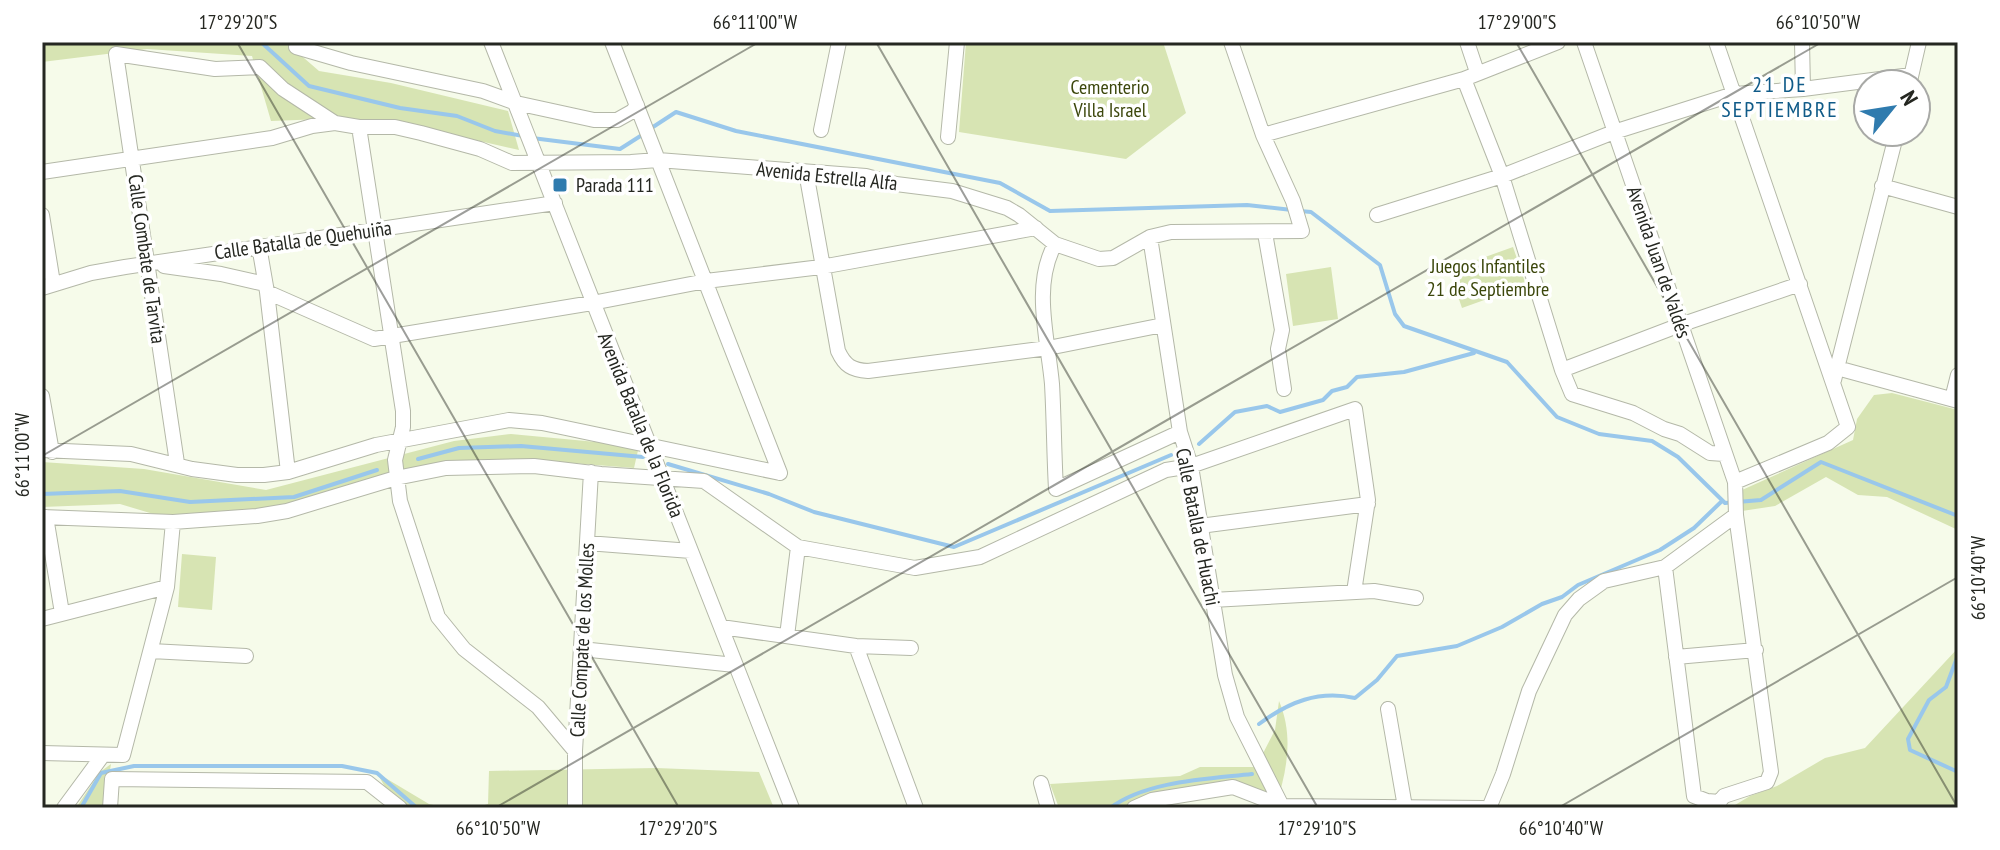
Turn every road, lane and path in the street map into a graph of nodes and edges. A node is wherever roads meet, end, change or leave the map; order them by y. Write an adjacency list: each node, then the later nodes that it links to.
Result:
1 (491, 42): 18 (street, Avenida Batalla de la Florida)
2 (612, 42): 19 (street)
3 (839, 42): 22 (street)
4 (957, 42): 25 (street)
5 (1231, 42): 24 (street)
6 (1467, 42): 14 (street)
7 (1558, 42): 14 (street)
8 (1584, 42): 23 (street, Avenida Juan de Valdés)
9 (1716, 42): 17 (street)
10 (1802, 42): 16 (street)
11 (1919, 42): 13 (street)
12 (296, 47): 18 (street)
13 (1913, 68)
14 (1470, 76): 24 (street); 32 (street)
15 (1852, 84): 16 (street)
16 (1803, 89): 17 (street)
17 (1734, 94): 23 (street); 47 (street)
18 (516, 103): 19 (street); 29 (street, Avenida Batalla de la Florida)
19 (637, 105): 28 (street)
20 (335, 123): 21 (street, Avenida Estrella Alfa); 27 (street); 27 (street, Calle Combate de Tarvita)
21 (359, 127): 29 (street, Avenida Estrella Alfa); 39 (street)
22 (821, 130)
23 (1614, 132): 32 (street); 52 (street, Avenida Juan de Valdés)
24 (1263, 135): 40 (street, Avenida Estrella Alfa)
25 (948, 137)
26 (1893, 148): 33 (street)
27 (132, 157): 30 (street); 44 (street, Calle Combate de Tarvita)
28 (658, 160): 29 (street, Avenida Estrella Alfa); 31 (street, Avenida Estrella Alfa); 46 (street)
29 (540, 165): 34 (street, Avenida Batalla de la Florida)
30 (42, 172)
31 (806, 172): 38 (street, Avenida Estrella Alfa); 45 (street)
32 (1502, 176): 37 (street); 55 (street)
33 (1882, 186): 35 (street); 56 (street)
34 (555, 203): 39 (street, Calle Batalla de Quehuiña); 50 (street, Avenida Batalla de la Florida)
35 (1958, 207)
36 (42, 215): 48 (street)
37 (1377, 215)
38 (1036, 228): 42 (street, Avenida Estrella Alfa); 45 (street)
39 (374, 230): 43 (street, Calle Batalla de Quehuiña); 53 (street)
40 (1265, 233): 41 (street, Avenida Estrella Alfa); 58 (street)
41 (1150, 237): 42 (street, Avenida Estrella Alfa); 51 (street, Calle Batalla de Huachi)
42 (1055, 244): 54 (street)
43 (259, 246): 44 (street, Calle Batalla de Quehuiña); 49 (street)
44 (148, 264): 48 (street, Calle Batalla de Quehuiña); 49 (street); 66 (street, Calle Combate de Tarvita)
45 (821, 267): 46 (street); 54 (street)
46 (706, 281): 50 (street); 63 (street)
47 (1800, 284): 52 (street); 56 (street)
48 (48, 286)
49 (266, 288): 53 (street); 68 (street)
50 (592, 303): 53 (street); 63 (street, Avenida Batalla de la Florida)
51 (1163, 325): 54 (street); 61 (street, Calle Batalla de Huachi)
52 (1680, 325): 55 (street); 65 (street, Avenida Juan de Valdés)
53 (390, 337): 62 (street)
54 (1048, 348): 61 (street)
55 (1562, 370): 65 (street)
56 (1836, 374): 60 (street); 72 (street)
57 (1958, 375): 60 (street)
58 (1284, 389)
59 (42, 396): 64 (street)
60 (1955, 400)
61 (1180, 432): 67 (street, Calle Batalla de Huachi)
62 (400, 441): 63 (street); 68 (street); 70 (street)
63 (649, 445): 71 (street, Avenida Batalla de la Florida)
64 (47, 451): 66 (street)
65 (1724, 454): 72 (street, Avenida Juan de Valdés)
66 (177, 463): 68 (street)
67 (1191, 466): 73 (street); 77 (street, Calle Batalla de Huachi); 79 (street)
68 (288, 472)
69 (591, 472): 70 (street); 71 (street); 78 (street, Calle Compate de los Molles)
70 (396, 478): 76 (street); 99 (street)
71 (663, 479): 79 (street); 80 (street, Avenida Batalla de la Florida)
72 (1735, 482): 74 (street, Avenida Juan de Valdés)
73 (1368, 504): 77 (street); 83 (street)
74 (1736, 515): 81 (street); 93 (street, Avenida Juan de Valdés)
75 (44, 517): 76 (street); 86 (street)
76 (173, 522): 82 (street)
77 (1200, 526): 85 (street, Calle Batalla de Huachi)
78 (587, 543): 80 (street); 92 (street, Calle Compate de los Molles)
79 (798, 547): 89 (street)
80 (691, 551): 88 (street, Avenida Batalla de la Florida)
81 (1665, 567): 96 (street); 115 (street)
82 (167, 587): 86 (street); 94 (street)
83 (1354, 592): 84 (street); 85 (street)
84 (1416, 598)
85 (1212, 600): 104 (street, Calle Batalla de Huachi)
86 (62, 613): 87 (street)
87 (42, 619)
88 (721, 627): 89 (street); 97 (street, Avenida Batalla de la Florida)
89 (787, 636): 90 (street)
90 (856, 646): 91 (street); 111 (street)
91 (911, 648)
92 (581, 649): 97 (street); 99 (street, Calle Compate de los Molles)
93 (1756, 650): 96 (street); 103 (street, Avenida Juan de Valdés)
94 (151, 651): 95 (street); 101 (street)
95 (246, 656)
96 (1676, 657): 103 (street)
97 (735, 665): 110 (street, Avenida Batalla de la Florida)
98 (1388, 709): 105 (street)
99 (575, 751): 109 (street, Calle Compate de los Molles)
100 (42, 753): 101 (street)
101 (103, 755): 106 (street)
102 (1041, 783): 112 (street)
103 (1717, 805)
104 (1282, 807): 105 (street); 113 (street)
105 (1405, 807): 114 (street)
106 (64, 808)
107 (110, 808): 108 (street)
108 (400, 808)
109 (575, 808)
110 (792, 808)
111 (916, 808)
112 (1048, 808)
113 (1134, 808)
114 (1483, 808)
115 (1489, 808)

